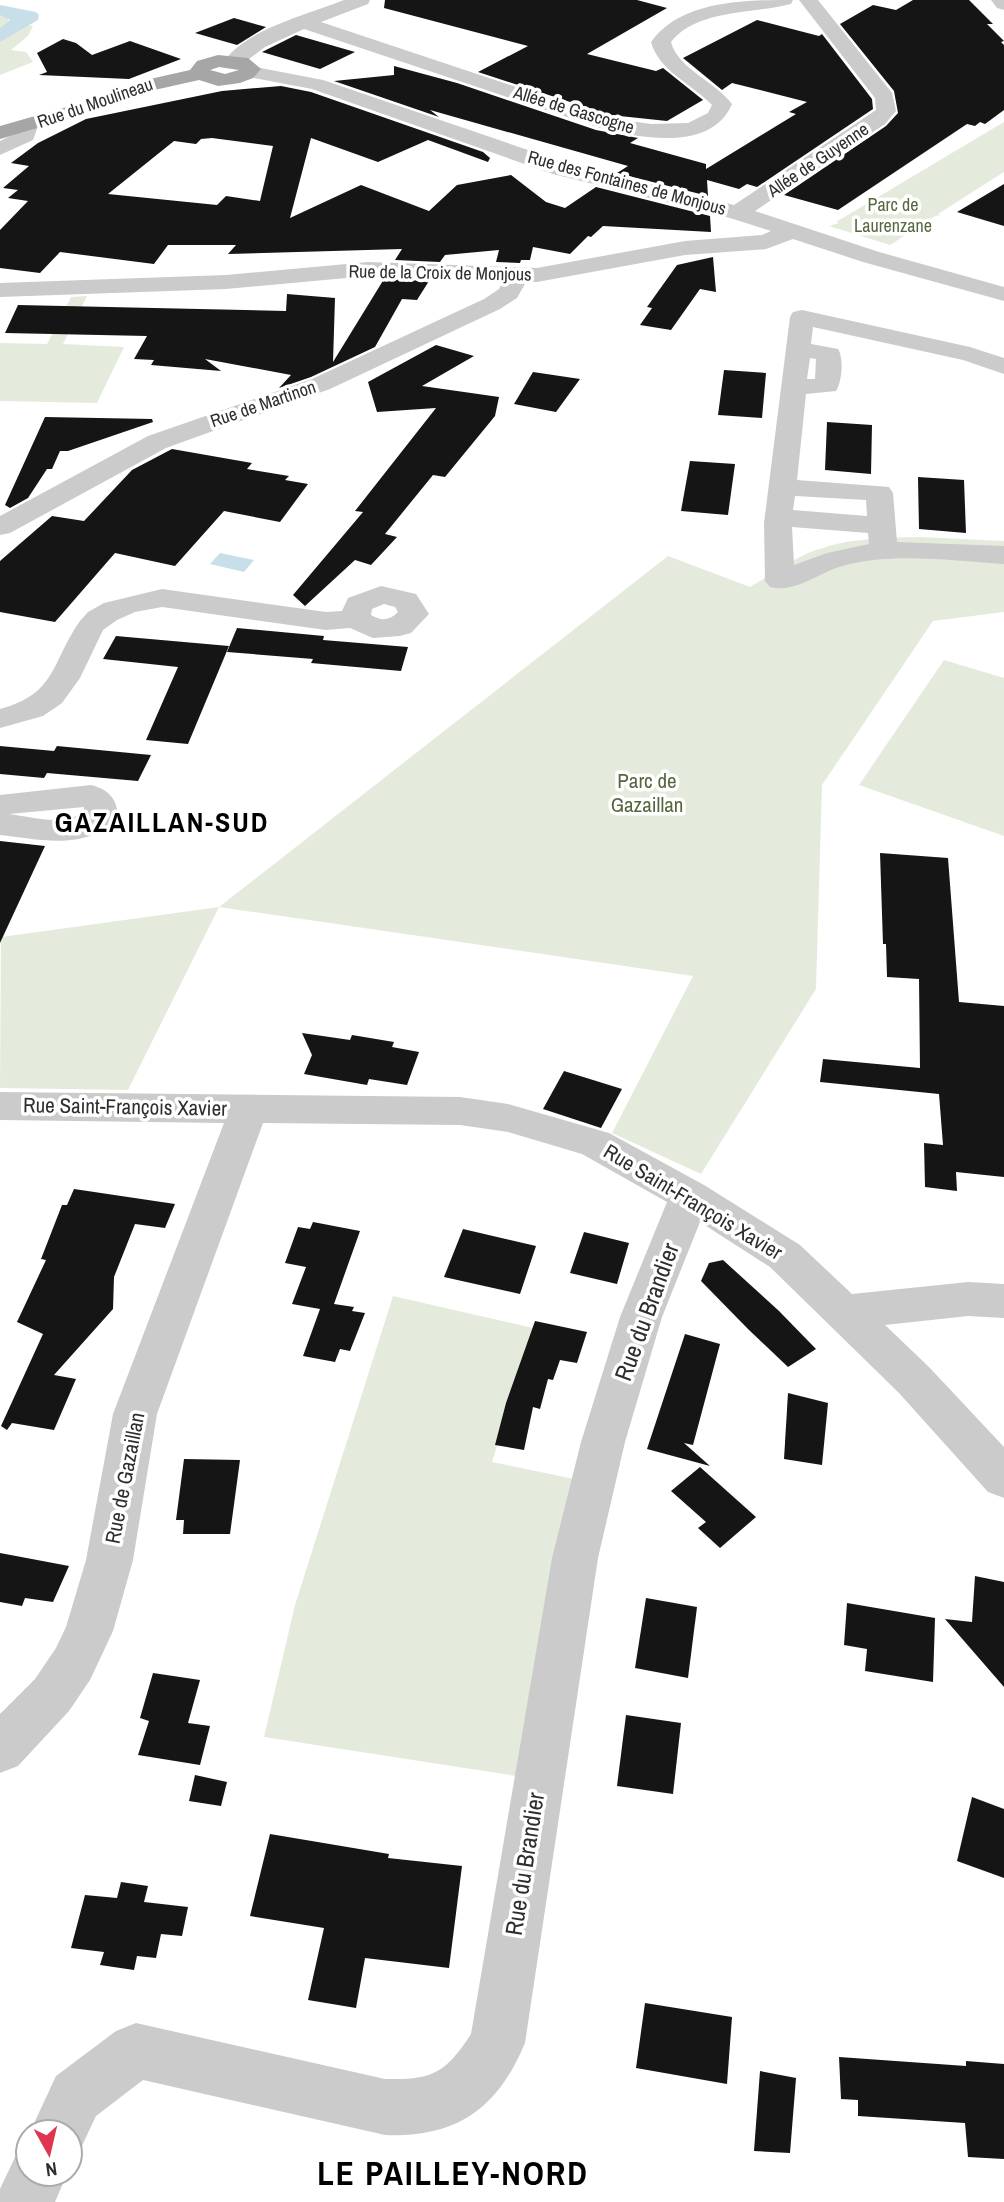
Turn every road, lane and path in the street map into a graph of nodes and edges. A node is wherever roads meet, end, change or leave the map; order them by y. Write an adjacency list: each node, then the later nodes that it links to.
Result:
1 (361, 0): 8 (street)
2 (784, 0): 6 (street, Allée de Gascogne)
3 (808, 0): 7 (street, Allée de Guyenne)
4 (1000, 0): 5 (street)
5 (1004, 4)
6 (749, 9): 7 (street, Allée de Gascogne); 12 (street, Allée de Gascogne)
7 (822, 18): 18 (street, Allée de Guyenne)
8 (329, 23): 9 (street, Allée de Gascogne); 11 (street, Allée de Gascogne); 12 (street, Allée de Gascogne)
9 (382, 28)
10 (457, 53): 12 (street)
11 (242, 66): 13 (main road, Rue du Moulineau); 18 (street, Rue des Fontaines de Monjous)
12 (438, 67)
13 (64, 114): 14 (main road); 15 (main road, Rue du Moulineau)
14 (0, 126)
15 (28, 126): 16 (main road); 17 (street, Rue du Moulineau)
16 (0, 133)
17 (0, 149)
18 (738, 213): 19 (street, Rue des Fontaines de Monjous)
19 (791, 231): 20 (street, Rue de la Croix de Monjous); 22 (street, Rue des Fontaines de Monjous)
20 (518, 275): 21 (street, Rue de la Croix de Monjous); 25 (street, Rue de Martinon)
21 (0, 290)
22 (1004, 294)
23 (1004, 366): 24 (street)
24 (782, 487): 26 (street); 27 (street)
25 (0, 527)
26 (779, 529): 27 (street); 29 (street); 29 (street)
27 (883, 539): 28 (street); 29 (street)
28 (1004, 555)
29 (828, 562)
30 (355, 619): 31 (street)
31 (0, 719)
32 (0, 805): 33 (street)
33 (0, 824)
34 (0, 1106): 35 (street, Rue Saint-François Xavier)
35 (249, 1109): 36 (street, Rue Saint-François Xavier); 40 (street, Rue de Gazaillan)
36 (690, 1196): 38 (street, Rue Saint-François Xavier); 41 (street, Rue du Brandier)
37 (1004, 1300): 38 (street)
38 (845, 1312): 39 (street, Rue Saint-François Xavier)
39 (1004, 1478)
40 (0, 1749)
41 (66, 2118)

